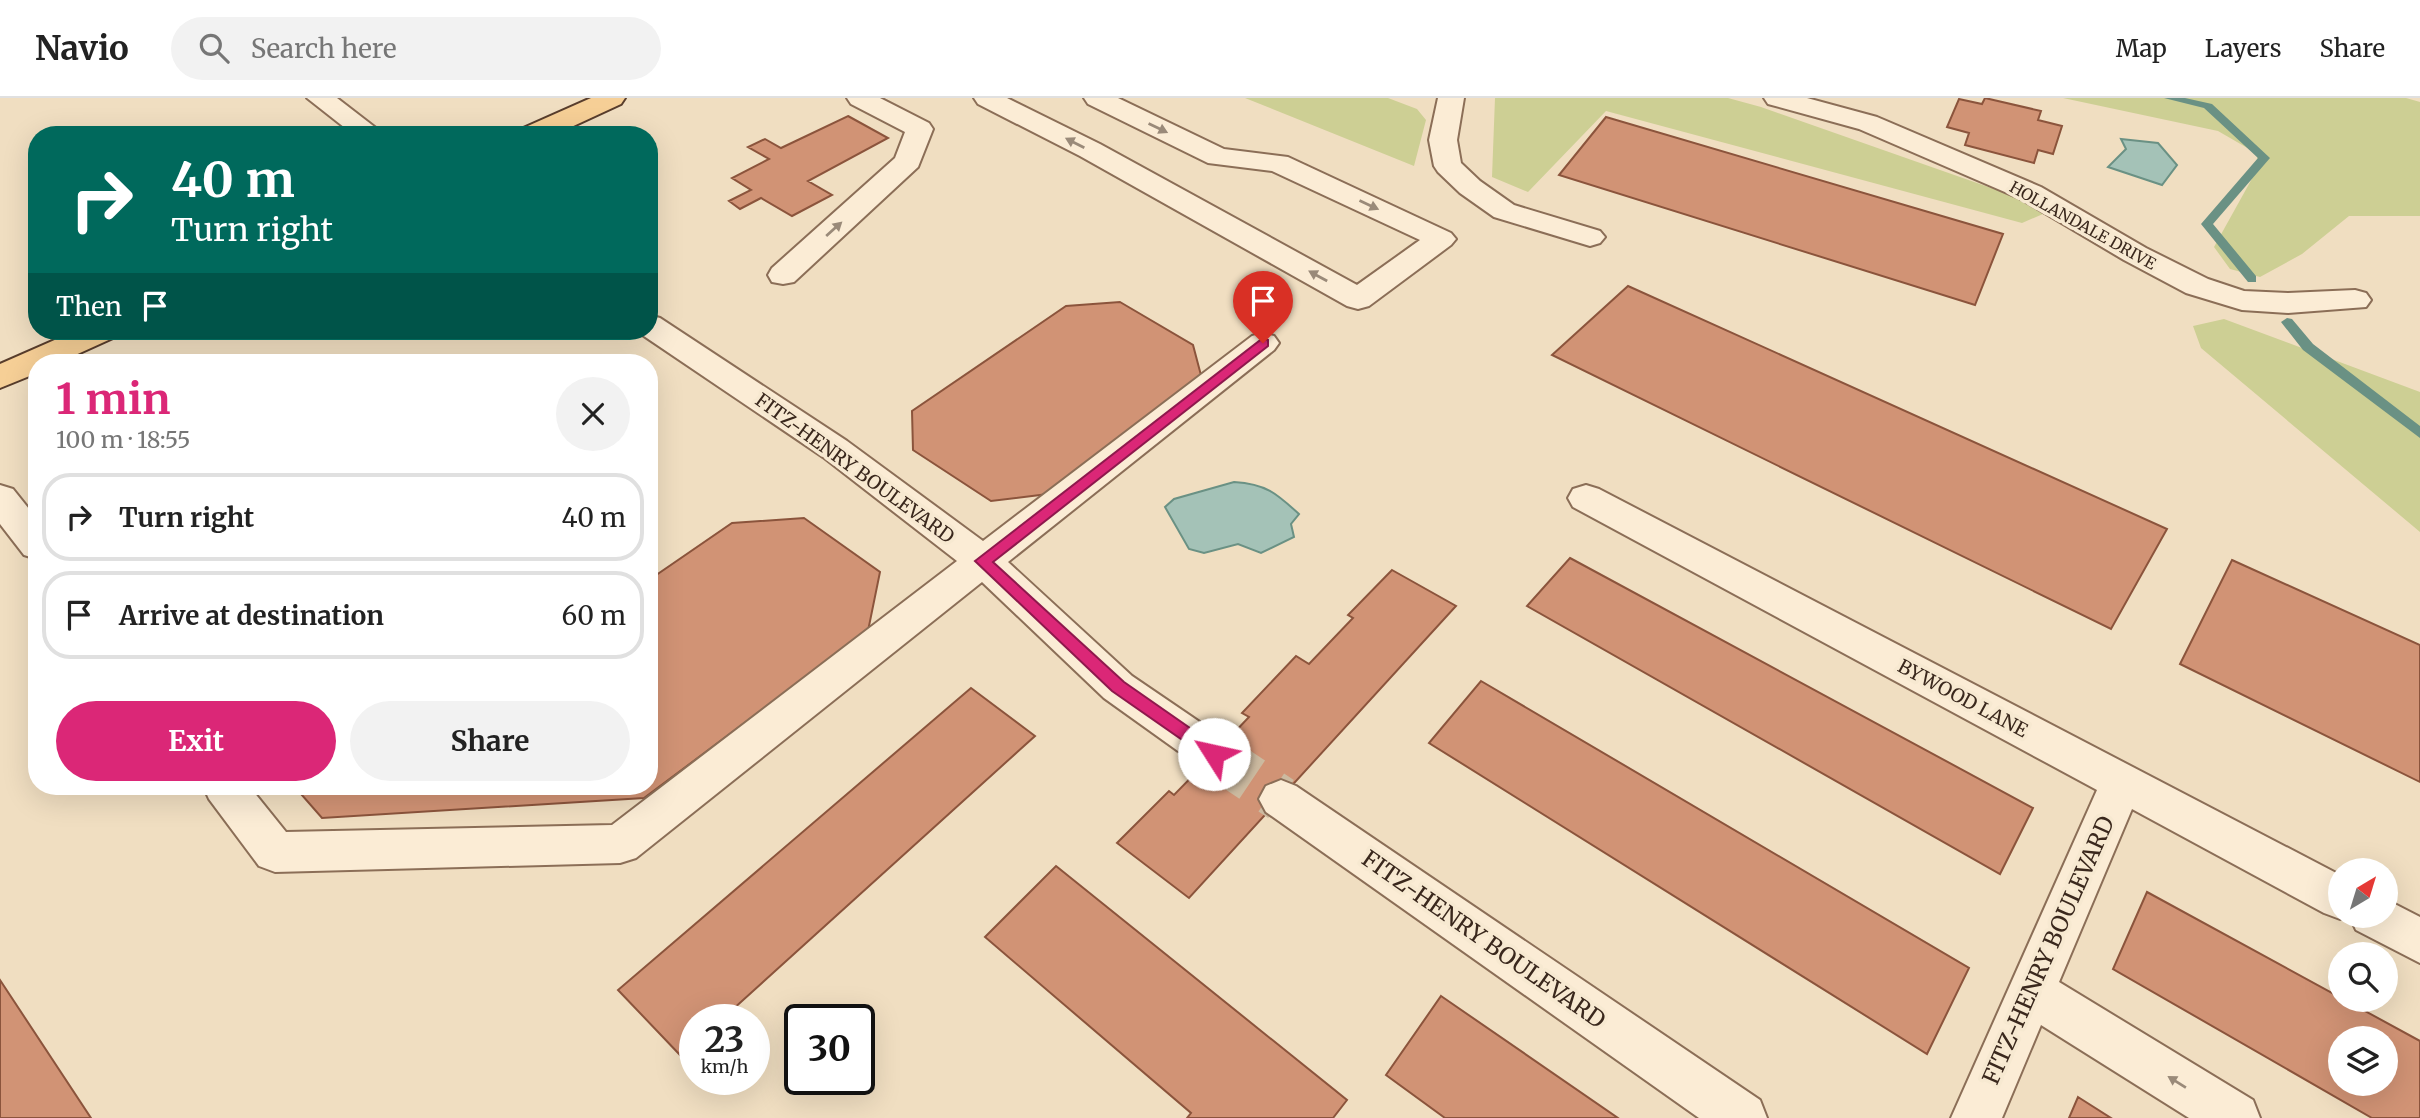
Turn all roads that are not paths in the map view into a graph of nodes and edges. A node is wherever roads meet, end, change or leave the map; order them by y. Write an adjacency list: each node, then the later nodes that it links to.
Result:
1 (320, 98): 8 (street)
2 (612, 98): 9 (main road)
3 (860, 98): 12 (street, one-way to 3)
4 (987, 98): 10 (street, one-way to 4)
5 (1097, 98): 10 (street, one-way to 10)
6 (1451, 98): 11 (street)
7 (1777, 98): 13 (street, HOLLANDALE DRIVE)
8 (359, 126)
9 (551, 126)
10 (1199, 179): 10 (street, one-way to 10)
11 (1590, 237)
12 (783, 275)
13 (2355, 300)
14 (658, 331): 23 (street, FITZ-HENRY BOULEVARD)
15 (82, 340): 17 (main road)
16 (1263, 343): 23 (street)
17 (51, 354)
18 (28, 364): 19 (main road)
19 (0, 377)
20 (0, 498): 22 (street)
21 (1586, 498): 25 (street, BYWOOD LANE)
22 (28, 534)
23 (983, 561): 24 (street, FITZ-HENRY BOULEVARD); 26 (street)
24 (1214, 754)
25 (2122, 783): 28 (street, BYWOOD LANE); 31 (street, FITZ-HENRY BOULEVARD)
26 (230, 795)
27 (1281, 799): 32 (street, FITZ-HENRY BOULEVARD)
28 (2328, 892)
29 (2396, 928): 30 (street)
30 (2420, 941)
31 (2030, 991): 34 (street, FITZ-HENRY BOULEVARD); 35 (street, one-way to 31)
32 (1686, 1099): 33 (street, FITZ-HENRY BOULEVARD)
33 (1742, 1118)
34 (1976, 1118)
35 (2235, 1118)

